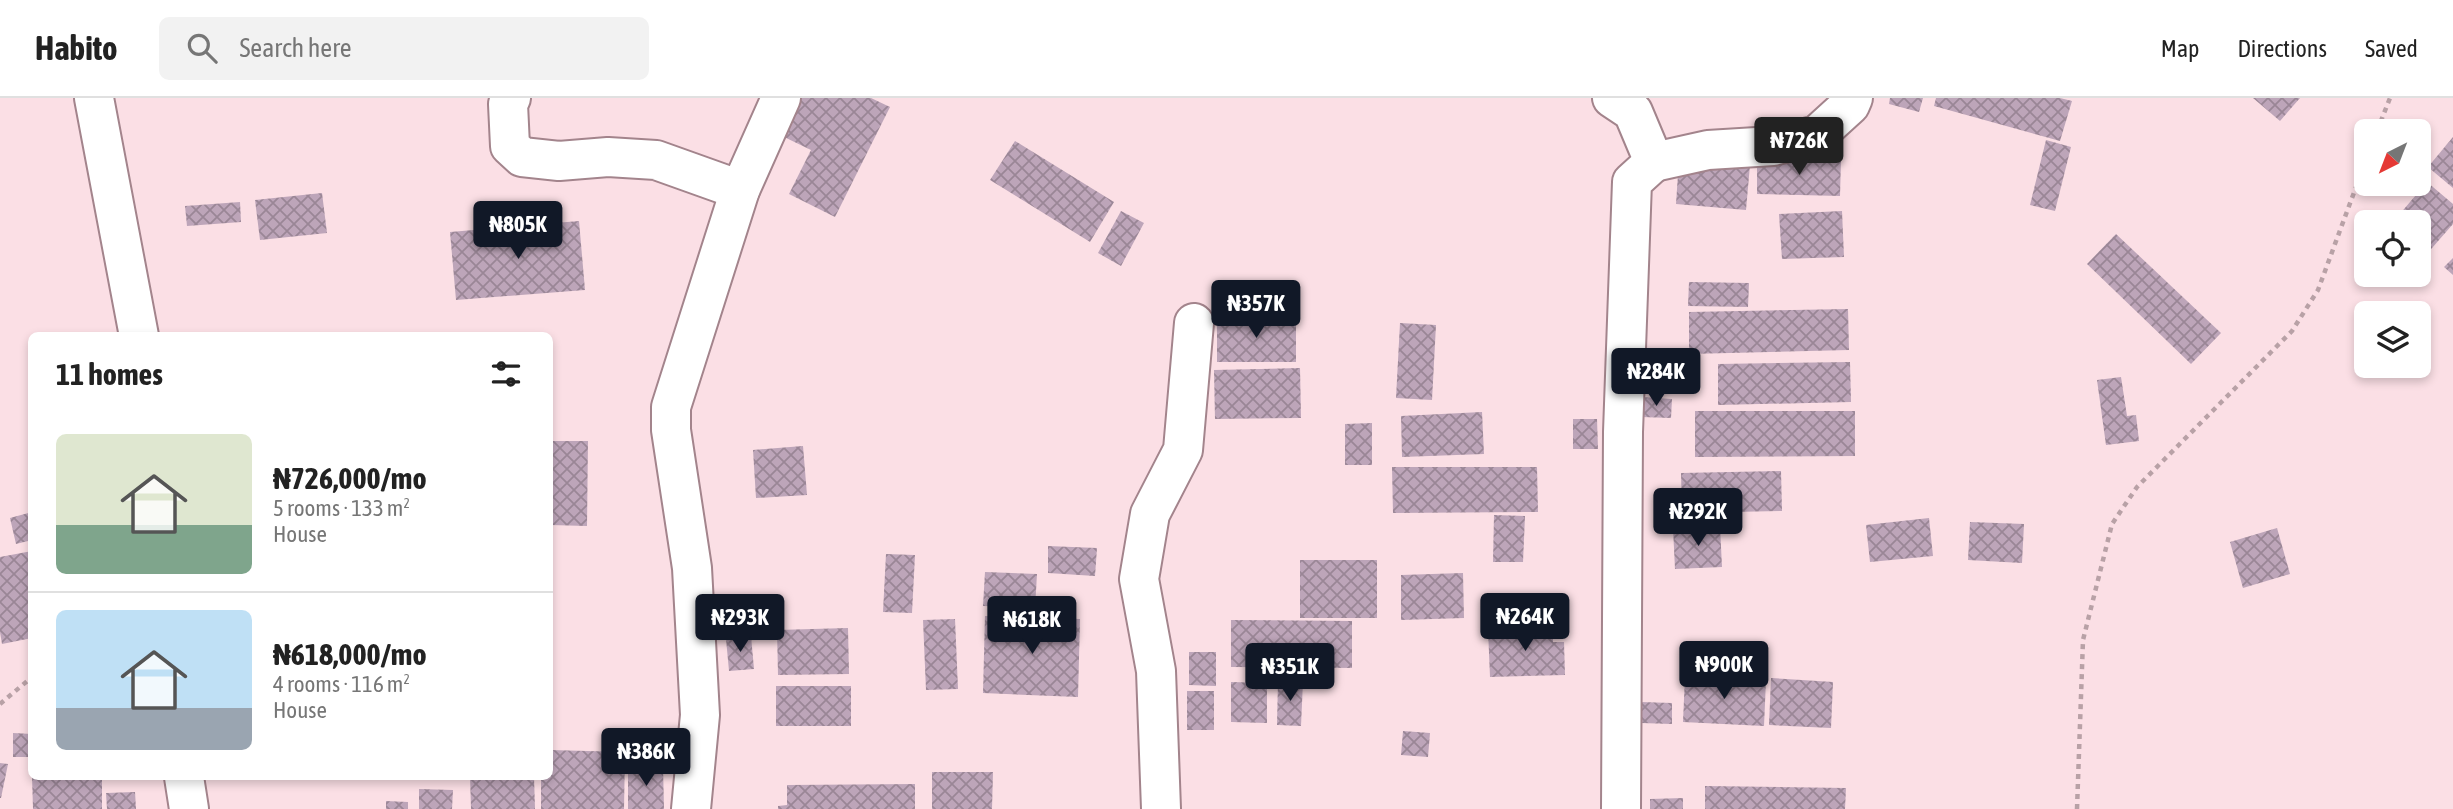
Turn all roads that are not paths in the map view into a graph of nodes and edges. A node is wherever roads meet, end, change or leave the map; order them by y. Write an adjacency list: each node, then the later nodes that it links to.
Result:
1 (94, 98): 9 (street)
2 (511, 98): 7 (street)
3 (781, 98): 7 (street)
4 (1612, 98): 6 (street)
5 (1853, 98): 6 (street)
6 (1654, 162): 14 (street)
7 (740, 190): 12 (street)
8 (1194, 323): 13 (street)
9 (138, 332)
10 (184, 780): 11 (street)
11 (189, 809)
12 (691, 809)
13 (1161, 809)
14 (1621, 809)

